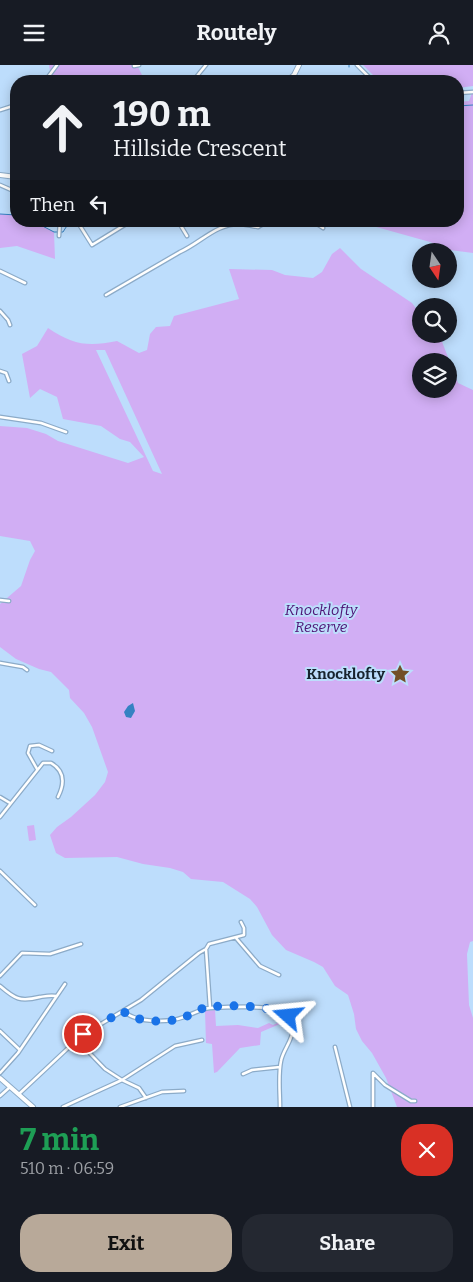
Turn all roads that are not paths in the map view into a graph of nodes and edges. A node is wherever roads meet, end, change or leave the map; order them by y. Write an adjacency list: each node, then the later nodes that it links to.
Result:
1 (139, 65): 4 (street)
2 (206, 65): 5 (street)
3 (357, 65): 6 (street)
4 (134, 66)
5 (198, 75)
6 (367, 75)
7 (60, 227): 12 (street)
8 (81, 227): 9 (street)
9 (122, 227)
10 (182, 227): 13 (street)
11 (226, 227): 16 (street)
12 (59, 235)
13 (187, 236)
14 (0, 271): 15 (street)
15 (25, 283)
16 (106, 295)
17 (0, 311): 18 (street)
18 (10, 325)
19 (0, 371): 20 (street)
20 (9, 381)
21 (0, 417): 22 (street)
22 (66, 432)
23 (0, 600): 24 (street)
24 (9, 601)
25 (0, 663): 26 (street)
26 (28, 670)
27 (52, 751): 28 (street)
28 (37, 769): 30 (street); 31 (street)
29 (0, 797): 31 (street)
30 (58, 797)
31 (10, 803): 32 (street)
32 (0, 817)
33 (0, 871): 34 (street)
34 (35, 905)
35 (241, 922): 36 (street)
36 (236, 938): 38 (street); 40 (street)
37 (81, 944): 39 (street)
38 (206, 949): 44 (street); 45 (street)
39 (0, 975)
40 (279, 975)
41 (65, 984): 43 (street)
42 (0, 986): 43 (street)
43 (56, 996): 50 (street)
44 (210, 1007): 45 (street); 51 (street)
45 (123, 1011): 47 (street)
46 (0, 1031): 50 (street)
47 (76, 1040): 55 (street); 58 (street)
48 (202, 1040): 55 (street)
49 (335, 1047): 66 (street)
50 (20, 1050): 52 (street)
51 (280, 1067): 53 (street); 65 (street)
52 (0, 1073)
53 (244, 1074)
54 (0, 1077): 56 (street)
55 (122, 1080): 60 (street); 63 (street)
56 (10, 1087): 58 (street); 59 (street)
57 (184, 1091): 60 (street)
58 (19, 1094): 62 (street)
59 (0, 1096)
60 (146, 1097): 64 (street)
61 (415, 1101): 67 (street)
62 (33, 1107)
63 (63, 1107)
64 (120, 1107)
65 (280, 1107)
66 (350, 1107)
67 (374, 1107)

